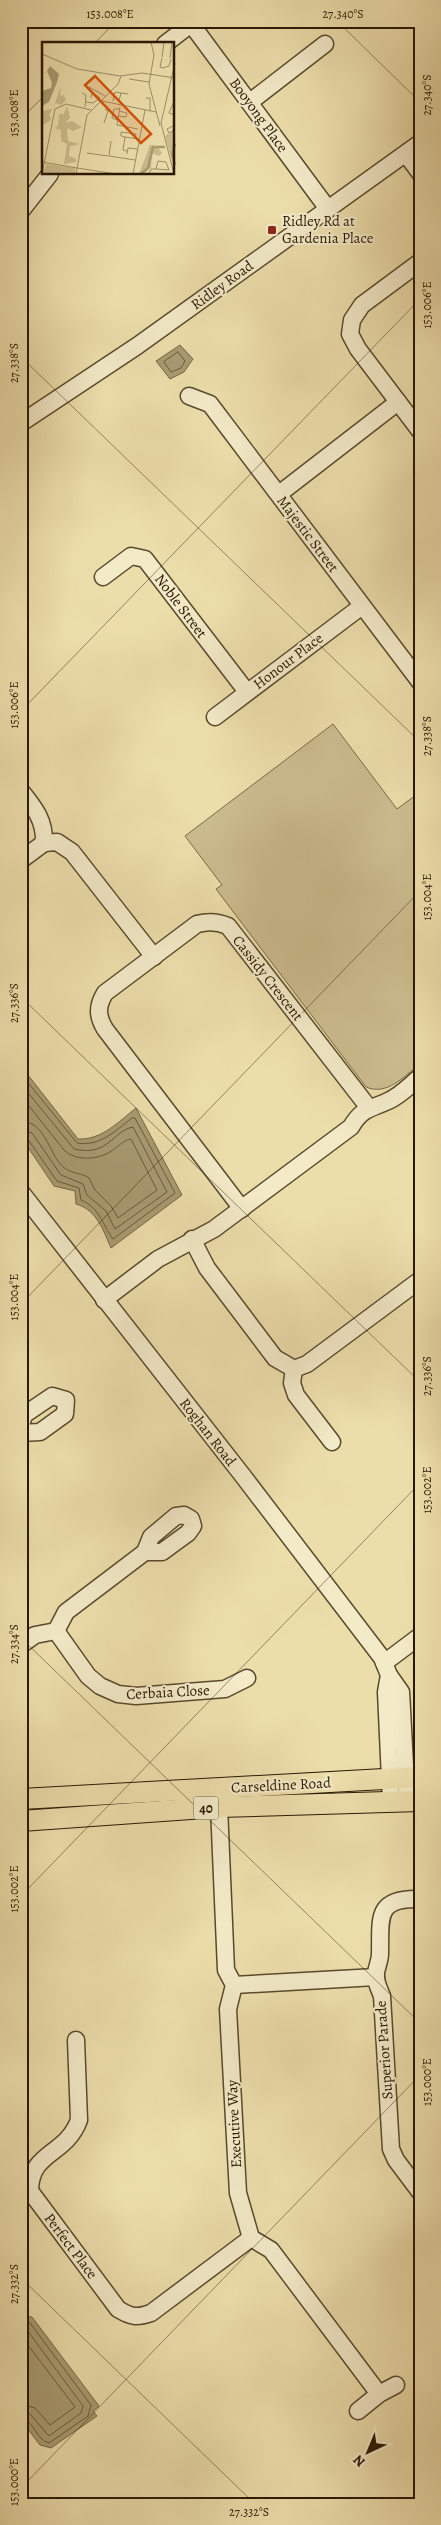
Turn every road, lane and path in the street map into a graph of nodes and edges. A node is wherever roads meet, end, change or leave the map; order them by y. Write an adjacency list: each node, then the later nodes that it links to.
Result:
1 (190, 22): 2 (street); 4 (street, Booyong Place)
2 (167, 42)
3 (325, 44): 4 (street)
4 (250, 102): 9 (street, Booyong Place)
5 (420, 144): 6 (street, Ridley Road)
6 (406, 154): 7 (street); 9 (street, Ridley Road)
7 (420, 173)
8 (49, 175): 10 (street)
9 (328, 210): 14 (street, Ridley Road)
10 (21, 211)
11 (420, 262): 13 (street)
12 (189, 396): 16 (street, Majestic Street)
13 (398, 402): 15 (street); 16 (street)
14 (21, 423)
15 (420, 431)
16 (279, 494): 18 (street, Majestic Street)
17 (103, 577): 20 (street, Noble Street)
18 (362, 606): 19 (street, Majestic Street); 20 (street, Honour Place)
19 (420, 682)
20 (247, 692): 21 (street, Honour Place)
21 (215, 717)
22 (21, 791): 23 (street)
23 (44, 843): 24 (street); 25 (street)
24 (21, 860)
25 (154, 956): 27 (street, Cassidy Crescent); 29 (street, Cassidy Crescent)
26 (420, 1077): 27 (street)
27 (369, 1108): 29 (street)
28 (21, 1192): 32 (street, Roghan Road)
29 (242, 1209): 30 (street)
30 (192, 1239): 32 (street); 33 (street)
31 (420, 1280): 33 (street)
32 (104, 1300): 41 (street, Roghan Road)
33 (294, 1369): 36 (street)
34 (21, 1425): 35 (street)
35 (21, 1433)
36 (332, 1442)
37 (145, 1552): 38 (street)
38 (56, 1631): 40 (street); 42 (street, Cerbaia Close)
39 (420, 1636): 41 (street)
40 (21, 1645)
41 (387, 1669): 43 (street, Roghan Road)
42 (247, 1678)
43 (406, 1777): 44 (main road, Carseldine Road / 40); 45 (street, Roghan Road)
44 (21, 1799)
45 (406, 1801): 46 (main road, Carseldine Road / 40)
46 (219, 1807): 47 (main road, Carseldine Road / 40); 50 (street)
47 (21, 1821)
48 (420, 1899): 49 (street, Superior Parade)
49 (376, 1977): 50 (street); 52 (street, Superior Parade)
50 (234, 1985): 53 (street, Executive Way)
51 (76, 2040): 53 (street, Perfect Place)
52 (420, 2192)
53 (251, 2238): 55 (street)
54 (396, 2385): 55 (street)
55 (379, 2394): 56 (street)
56 (358, 2411)

